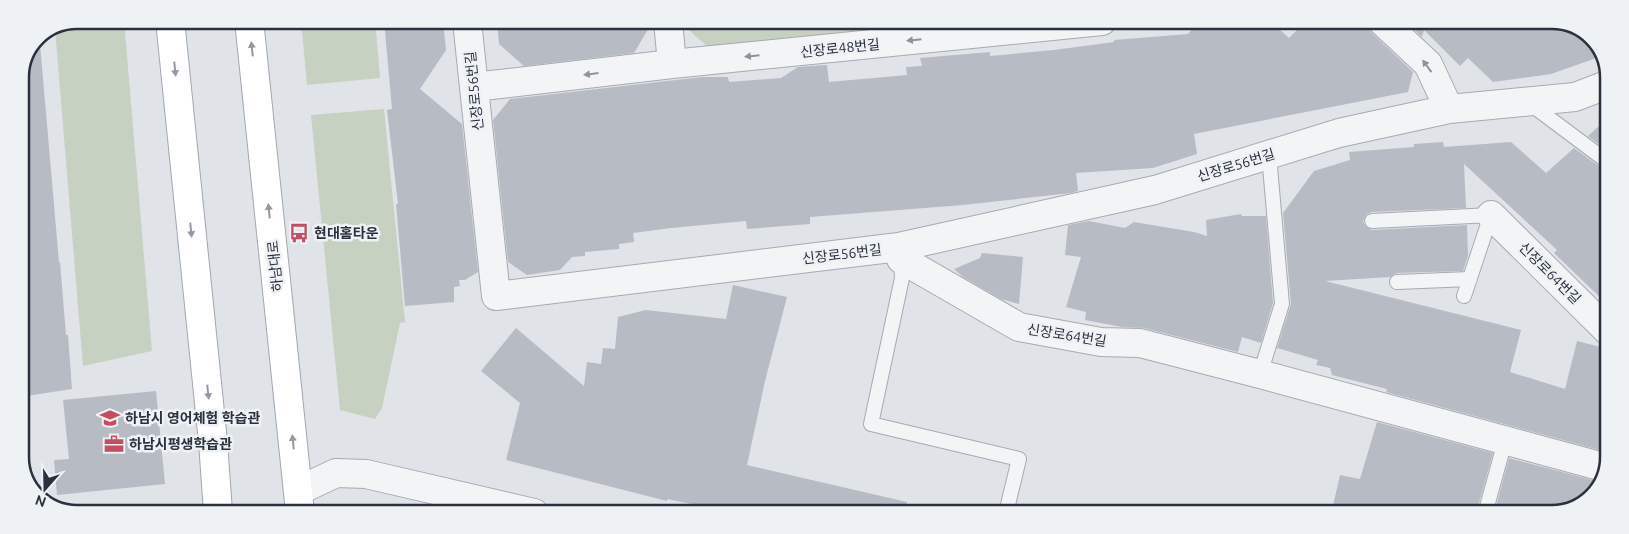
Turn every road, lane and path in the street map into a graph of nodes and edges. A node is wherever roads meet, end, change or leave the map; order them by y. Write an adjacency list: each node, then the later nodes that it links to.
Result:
1 (171, 29): 25 (main road, one-way to 25)
2 (250, 29): 24 (main road, 하남대로, one-way to 2)
3 (468, 29): 8 (street, 신장로56번길)
4 (669, 29): 7 (street)
5 (1027, 29): 7 (street, 신장로48번길, one-way to 7)
6 (1390, 29): 11 (street, one-way to 6)
7 (672, 64): 8 (street, 신장로48번길, one-way to 8)
8 (474, 87): 16 (street, 신장로56번길)
9 (1600, 88): 10 (street, 신장로56번길)
10 (1527, 102): 11 (street, 신장로56번길); 13 (lane)
11 (1449, 109): 12 (street, 신장로56번길)
12 (1269, 155): 16 (street, 신장로56번길); 21 (lane)
13 (1600, 156)
14 (1492, 215): 15 (lane); 17 (lane); 20 (street, 신장로64번길)
15 (1372, 221)
16 (900, 253): 21 (street, 신장로64번길); 27 (lane)
17 (1470, 279): 18 (lane); 19 (lane)
18 (1397, 282)
19 (1464, 296)
20 (1600, 323)
21 (1260, 374): 22 (street, 신장로64번길)
22 (1505, 441): 23 (street, 신장로64번길); 28 (lane)
23 (1600, 466)
24 (299, 502): 26 (street)
25 (218, 505)
26 (500, 505)
27 (1008, 505)
28 (1487, 505)

